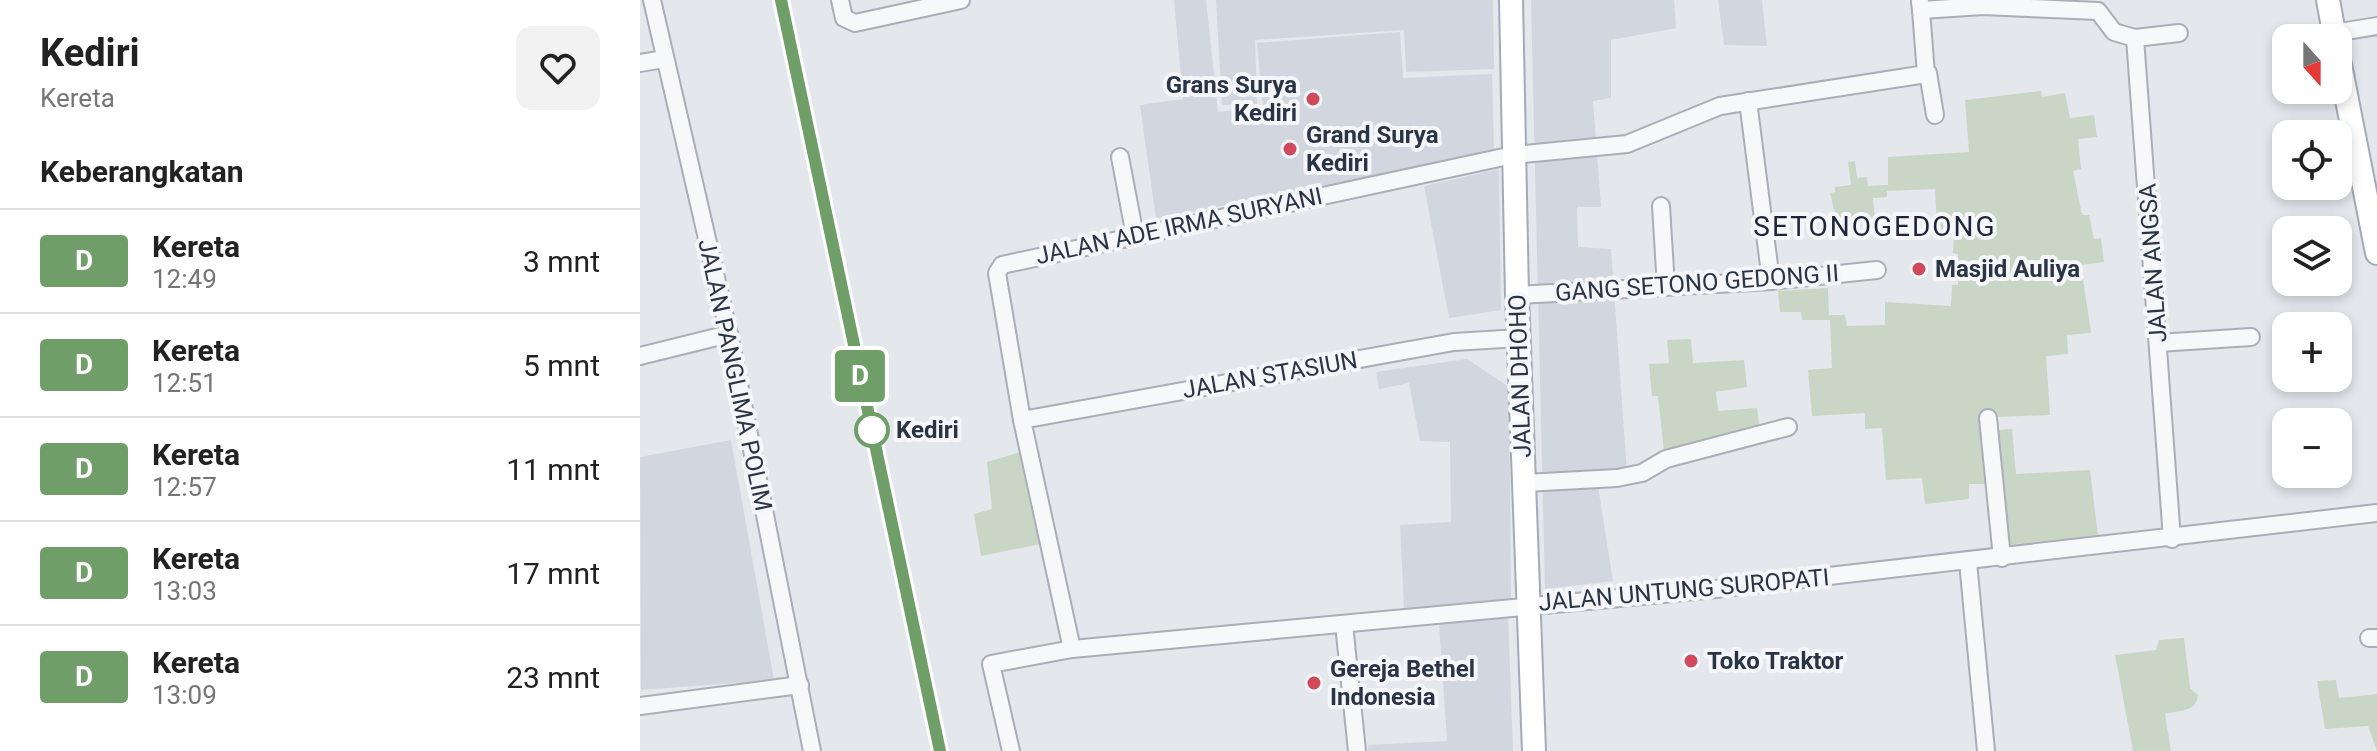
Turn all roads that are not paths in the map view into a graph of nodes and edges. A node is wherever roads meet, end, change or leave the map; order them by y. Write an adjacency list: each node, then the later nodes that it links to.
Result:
1 (652, 0): 12 (street, JALAN PANGLIMA POLIM)
2 (840, 0): 3 (street)
3 (961, 0)
4 (1511, 0): 18 (main road, JALAN DHOHO)
5 (2328, 0): 7 (main road)
6 (1921, 5): 11 (street); 14 (street)
7 (2333, 24)
8 (2377, 26): 10 (street)
9 (2179, 33): 11 (street)
10 (2352, 36)
11 (2135, 38): 31 (street, JALAN ANGSA)
12 (664, 59): 13 (street); 28 (street, JALAN PANGLIMA POLIM)
13 (640, 63)
14 (1928, 73): 15 (street, JALAN ADE IRMA SURYANI); 17 (street)
15 (1748, 101): 18 (street, JALAN ADE IRMA SURYANI); 25 (street)
16 (2351, 104): 20 (main road)
17 (1935, 115)
18 (1513, 155): 22 (street, JALAN ADE IRMA SURYANI); 27 (main road, JALAN DHOHO)
19 (1120, 157): 22 (street)
20 (2370, 183): 23 (main road)
21 (1661, 206): 26 (street)
22 (1135, 236): 34 (street, JALAN ADE IRMA SURYANI)
23 (2376, 247)
24 (1877, 270): 25 (street, GANG SETONO GEDONG II)
25 (1771, 281): 26 (street, GANG SETONO GEDONG II)
26 (1666, 287): 27 (street, GANG SETONO GEDONG II)
27 (1517, 295): 30 (main road, JALAN DHOHO)
28 (729, 334): 32 (street); 44 (street, JALAN PANGLIMA POLIM)
29 (2251, 337): 31 (street)
30 (1519, 338): 34 (street, JALAN STASIUN); 36 (main road, JALAN DHOHO)
31 (2158, 343): 38 (street, JALAN ANGSA)
32 (640, 356)
33 (1988, 418): 39 (street)
34 (1022, 420): 43 (street)
35 (1788, 427): 36 (street)
36 (1525, 483): 41 (main road, JALAN DHOHO)
37 (2377, 513): 38 (street, JALAN UNTUNG SUROPATI)
38 (2172, 539): 39 (street, JALAN UNTUNG SUROPATI)
39 (2002, 558): 40 (street, JALAN UNTUNG SUROPATI)
40 (1968, 562): 41 (street, JALAN UNTUNG SUROPATI); 50 (street)
41 (1528, 605): 42 (street, JALAN UNTUNG SUROPATI); 49 (main road, JALAN DHOHO)
42 (1344, 624): 43 (street, JALAN UNTUNG SUROPATI); 48 (street)
43 (1072, 649): 47 (street, JALAN UNTUNG SUROPATI)
44 (800, 685): 45 (street); 46 (street, JALAN PANGLIMA POLIM)
45 (640, 706)
46 (812, 751)
47 (1011, 751)
48 (1357, 751)
49 (1534, 751)
50 (1986, 751)

